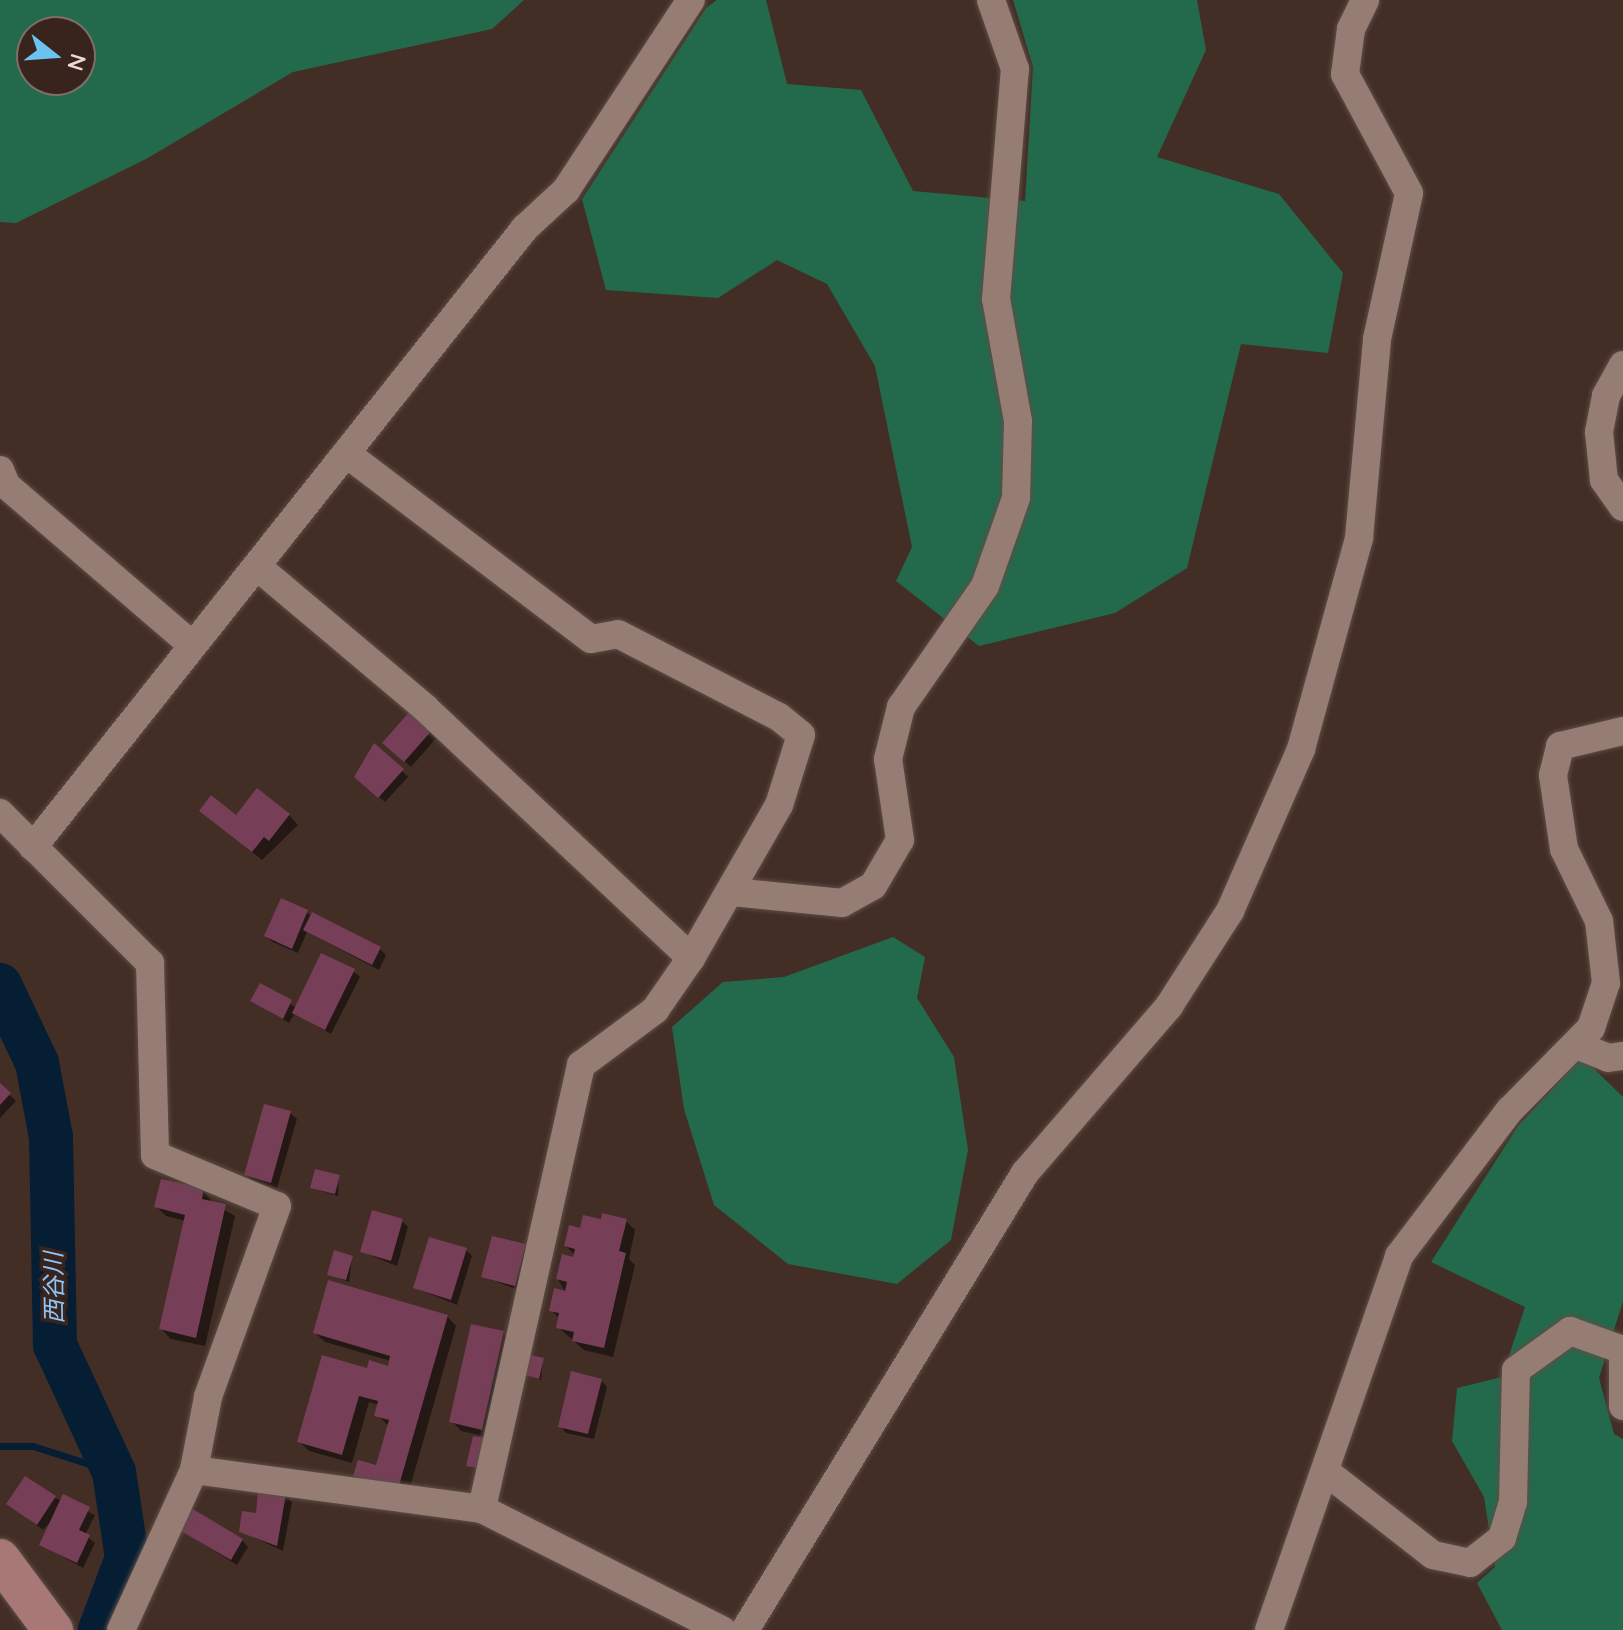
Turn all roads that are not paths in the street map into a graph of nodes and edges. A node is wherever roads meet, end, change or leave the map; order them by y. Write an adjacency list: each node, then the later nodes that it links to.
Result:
1 (691, 0): 5 (street)
2 (991, 0): 13 (street)
3 (1365, 0): 27 (street)
4 (1623, 365): 7 (street)
5 (347, 454): 8 (street); 13 (street)
6 (0, 470): 9 (street)
7 (1623, 507)
8 (259, 568): 9 (street); 14 (street)
9 (191, 644): 12 (street)
10 (1623, 731): 15 (street)
11 (0, 813): 12 (street)
12 (33, 847): 20 (street)
13 (732, 892): 14 (street)
14 (691, 958): 22 (street)
15 (1579, 1046): 16 (street); 21 (street)
16 (1623, 1056)
17 (1623, 1350): 21 (street)
18 (1623, 1362): 19 (street)
19 (1623, 1406)
20 (194, 1470): 22 (street); 25 (street)
21 (1325, 1471): 28 (street)
22 (482, 1509): 26 (street)
23 (0, 1559): 24 (main road)
24 (43, 1625)
25 (121, 1630)
26 (722, 1630)
27 (745, 1630)
28 (1269, 1630)

